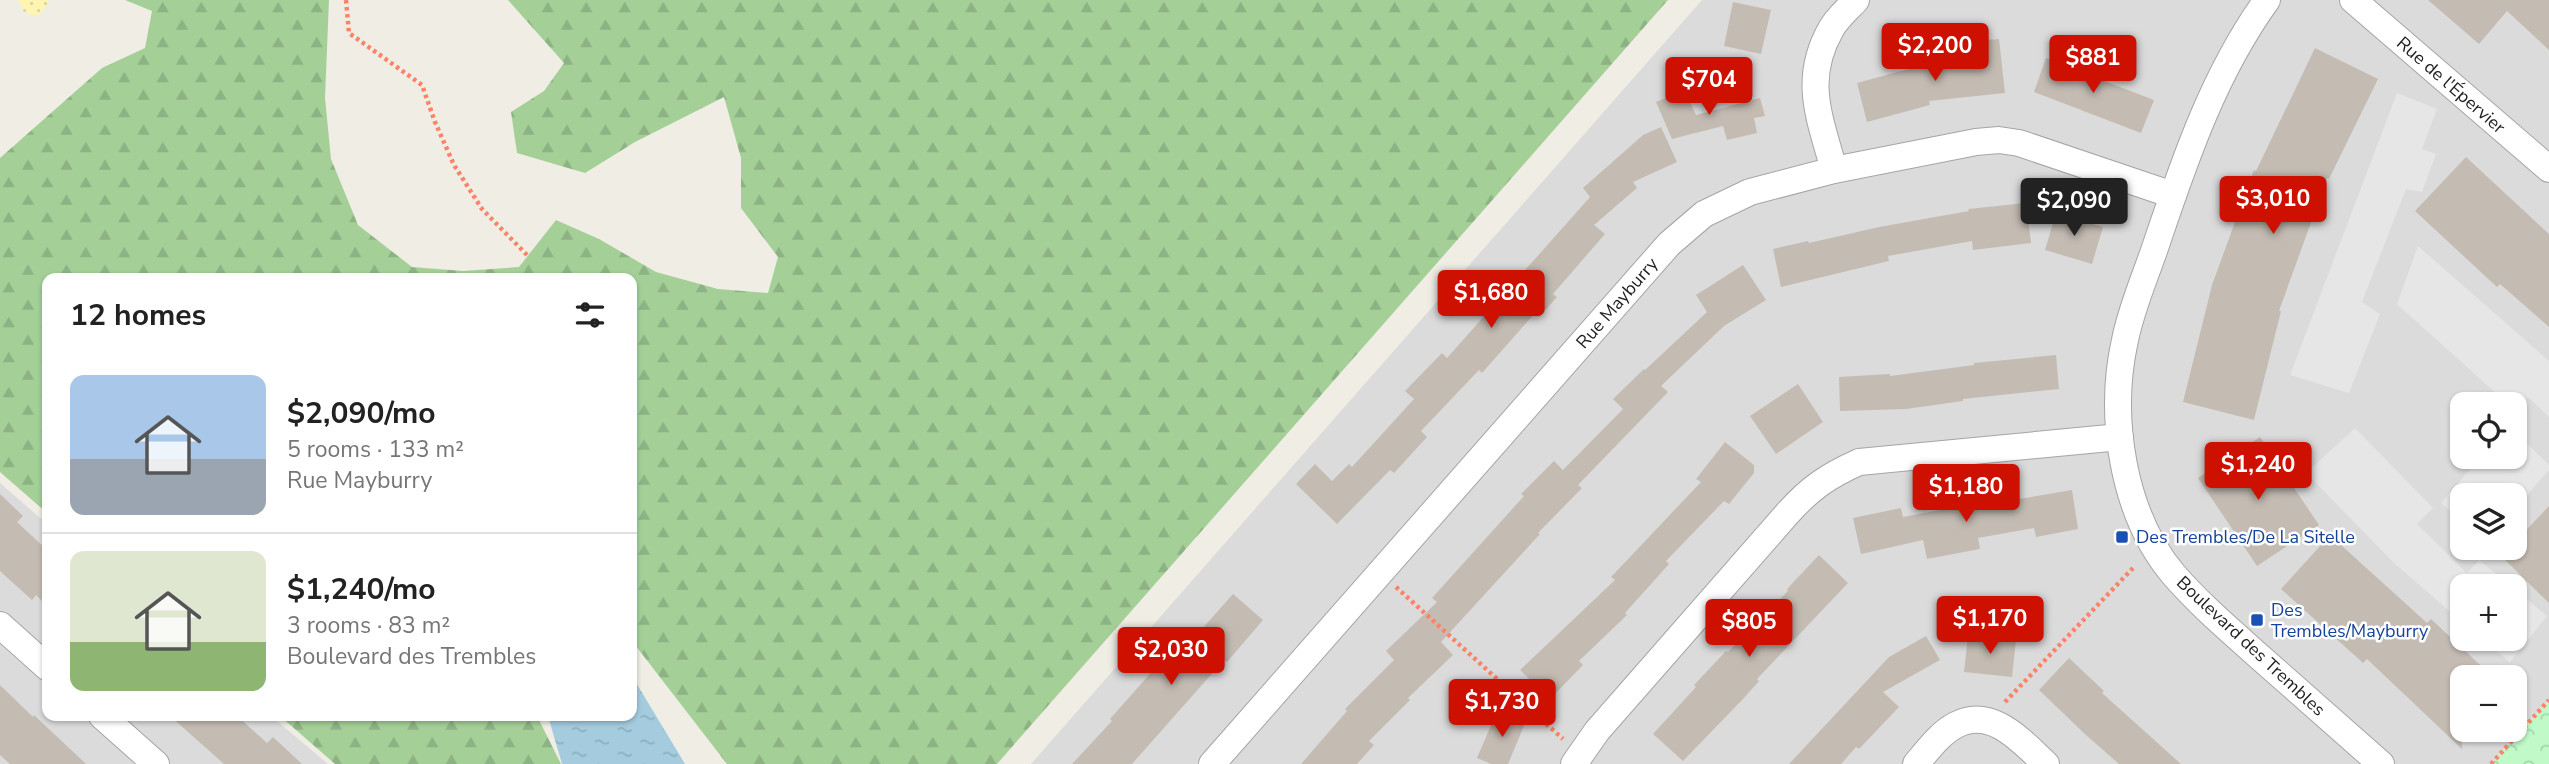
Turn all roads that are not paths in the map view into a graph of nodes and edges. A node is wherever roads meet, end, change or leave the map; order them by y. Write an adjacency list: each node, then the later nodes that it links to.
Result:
1 (1856, 0): 5 (street)
2 (2267, 0): 6 (street, Boulevard des Trembles)
3 (2353, 0): 4 (street, Rue de l'Épervier)
4 (2549, 169)
5 (1834, 170): 6 (street, Rue Mayburry); 13 (street, Rue Mayburry)
6 (2173, 195): 7 (street, Boulevard des Trembles)
7 (2119, 437): 11 (street); 16 (street, Boulevard des Trembles)
8 (0, 625): 9 (street)
9 (42, 663)
10 (108, 721): 12 (street)
11 (1577, 759)
12 (156, 764)
13 (1212, 764)
14 (1916, 764): 15 (street)
15 (2046, 764)
16 (2381, 764)

